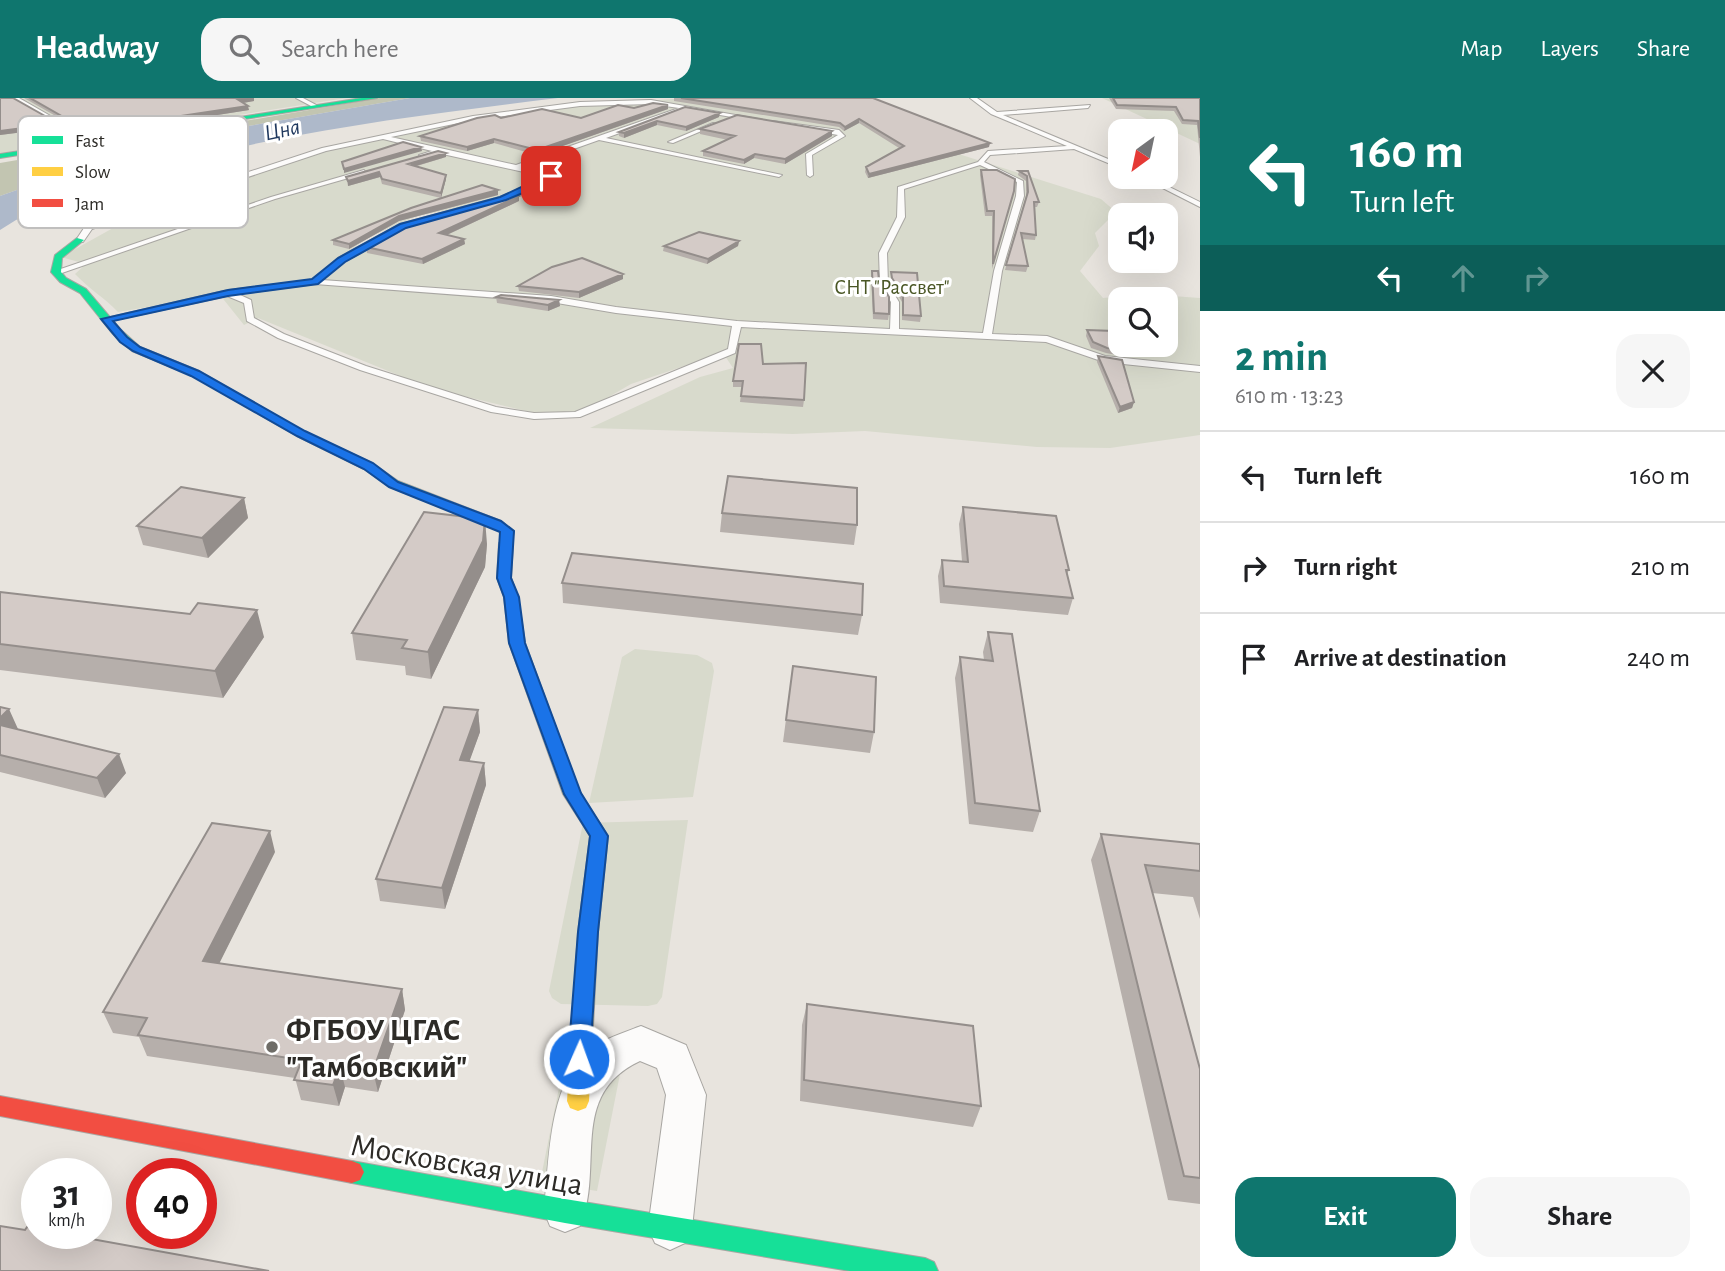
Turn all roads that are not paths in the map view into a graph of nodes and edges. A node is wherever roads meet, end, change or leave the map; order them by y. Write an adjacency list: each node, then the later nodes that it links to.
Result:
1 (15, 98): 11 (lane)
2 (299, 98): 7 (lane)
3 (374, 98): 7 (street)
4 (679, 98): 6 (lane)
5 (973, 98): 10 (lane)
6 (651, 102): 9 (lane); 14 (lane)
7 (315, 106): 13 (street)
8 (1088, 106): 10 (lane)
9 (686, 108): 12 (lane); 15 (lane)
10 (995, 114): 17 (lane)
11 (47, 116)
12 (736, 116): 16 (lane); 28 (lane)
13 (248, 117)
14 (380, 136): 18 (lane); 26 (lane)
15 (597, 138): 24 (lane); 27 (lane)
16 (671, 142)
17 (1072, 148): 22 (lane); 23 (lane)
18 (438, 151): 21 (lane); 24 (lane)
19 (18, 153): 20 (street)
20 (0, 156)
21 (413, 158)
22 (1108, 162)
23 (980, 163): 40 (lane); 41 (lane)
24 (516, 167): 36 (lane)
25 (374, 169): 31 (lane)
26 (248, 173)
27 (779, 175)
28 (810, 175)
29 (1168, 189): 30 (lane)
30 (1200, 205)
31 (248, 207)
32 (88, 228): 34 (lane)
33 (185, 228): 35 (lane)
34 (80, 240): 35 (street)
35 (56, 272): 38 (street)
36 (315, 282): 37 (lane); 39 (lane)
37 (228, 293): 38 (lane); 39 (lane)
38 (106, 319): 43 (street)
39 (737, 324): 40 (lane)
40 (894, 331): 41 (lane)
41 (987, 335): 42 (lane)
42 (1200, 369)
43 (578, 1101): 45 (street); 46 (street)
44 (0, 1106): 45 (street, Московская улица)
45 (565, 1211): 46 (street, Московская улица)
46 (670, 1228): 47 (street, Московская улица)
47 (925, 1271)

